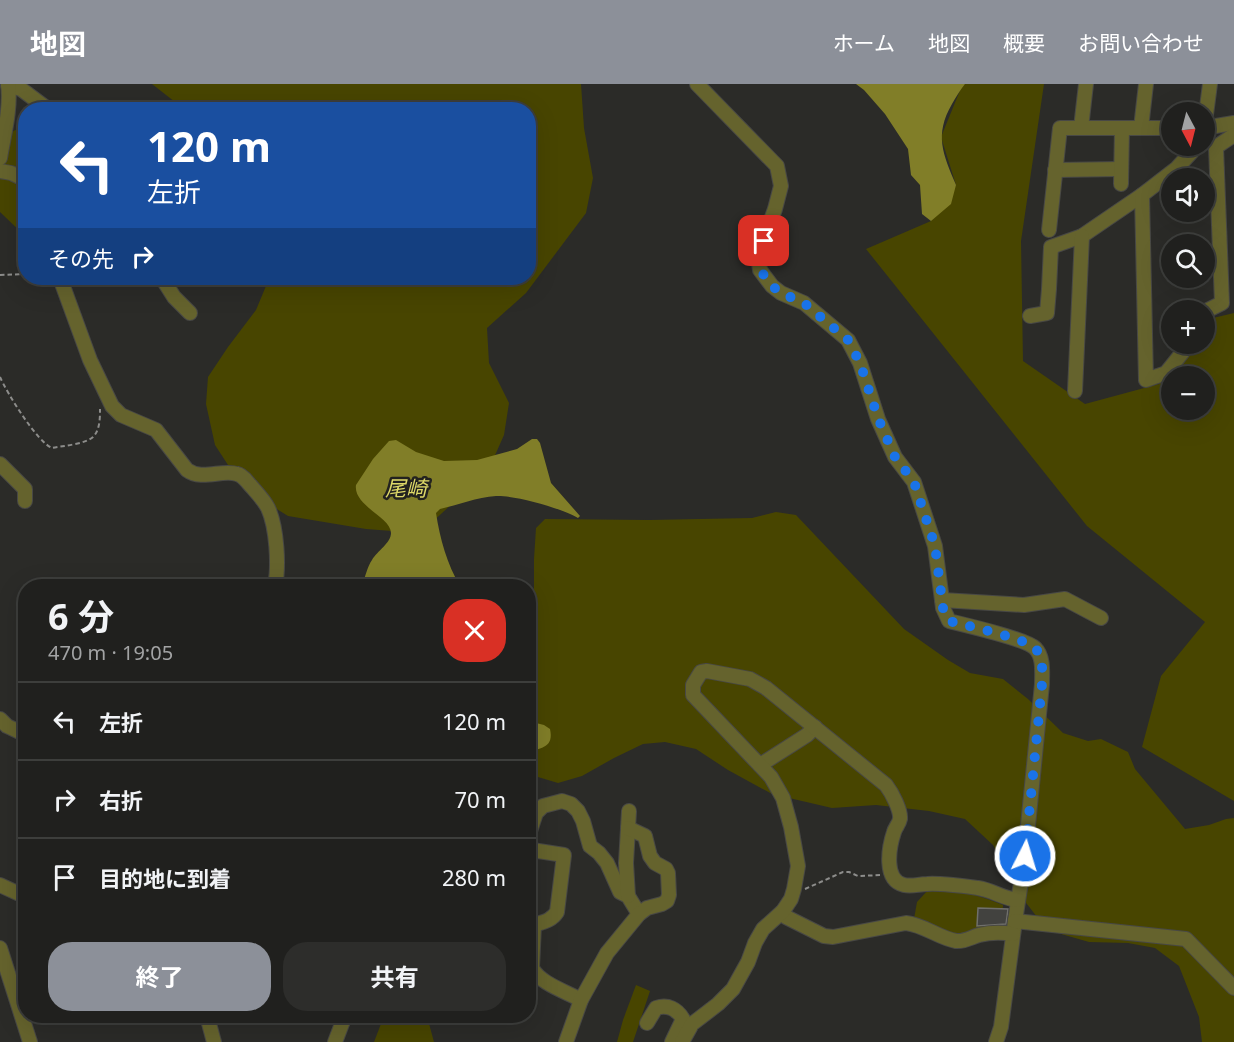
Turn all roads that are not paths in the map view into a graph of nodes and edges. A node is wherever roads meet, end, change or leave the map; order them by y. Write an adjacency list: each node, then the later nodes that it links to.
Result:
1 (8, 84): 6 (street); 16 (street)
2 (697, 84): 35 (street)
3 (1086, 84): 10 (street)
4 (1146, 84): 12 (street)
5 (1210, 84): 7 (street)
6 (38, 102)
7 (1208, 102)
8 (1234, 116): 9 (street)
9 (1228, 124)
10 (1081, 128): 11 (street); 18 (street)
11 (1122, 128): 12 (street); 17 (street)
12 (1141, 128): 13 (street)
13 (1161, 128)
14 (1234, 135): 27 (street)
15 (1188, 156): 22 (street)
16 (0, 159)
17 (1121, 169): 18 (street); 21 (street)
18 (1055, 170): 23 (street)
19 (0, 171): 20 (street)
20 (18, 176)
21 (1121, 184)
22 (1143, 195): 24 (street); 30 (street)
23 (1049, 230)
24 (1082, 236): 29 (street); 31 (street)
25 (63, 285): 34 (street)
26 (166, 285): 28 (street)
27 (1228, 301)
28 (190, 313)
29 (1030, 316)
30 (1181, 354)
31 (1075, 391)
32 (0, 464): 33 (street)
33 (25, 501)
34 (276, 579)
35 (942, 600): 36 (street); 48 (street)
36 (1101, 618)
37 (0, 719): 39 (street)
38 (815, 728): 40 (street); 40 (street); 48 (street)
39 (18, 731)
40 (760, 765): 49 (street)
41 (629, 811): 43 (street)
42 (536, 813): 47 (street)
43 (628, 828): 47 (street); 50 (street)
44 (536, 851): 51 (street)
45 (0, 885): 46 (street)
46 (18, 890)
47 (628, 896): 50 (street)
48 (1018, 900): 52 (street)
49 (783, 911): 52 (street); 67 (street)
50 (639, 914): 56 (street)
51 (536, 923)
52 (1014, 927): 55 (street); 68 (street)
53 (0, 948): 57 (street)
54 (536, 976): 56 (street)
55 (1234, 988)
56 (581, 1000): 65 (street)
57 (18, 1004)
58 (24, 1023): 62 (street)
59 (209, 1023): 63 (street)
60 (339, 1023): 64 (street)
61 (646, 1023): 66 (street)
62 (30, 1042)
63 (214, 1042)
64 (335, 1042)
65 (566, 1042)
66 (672, 1042)
67 (682, 1042)
68 (996, 1042)

